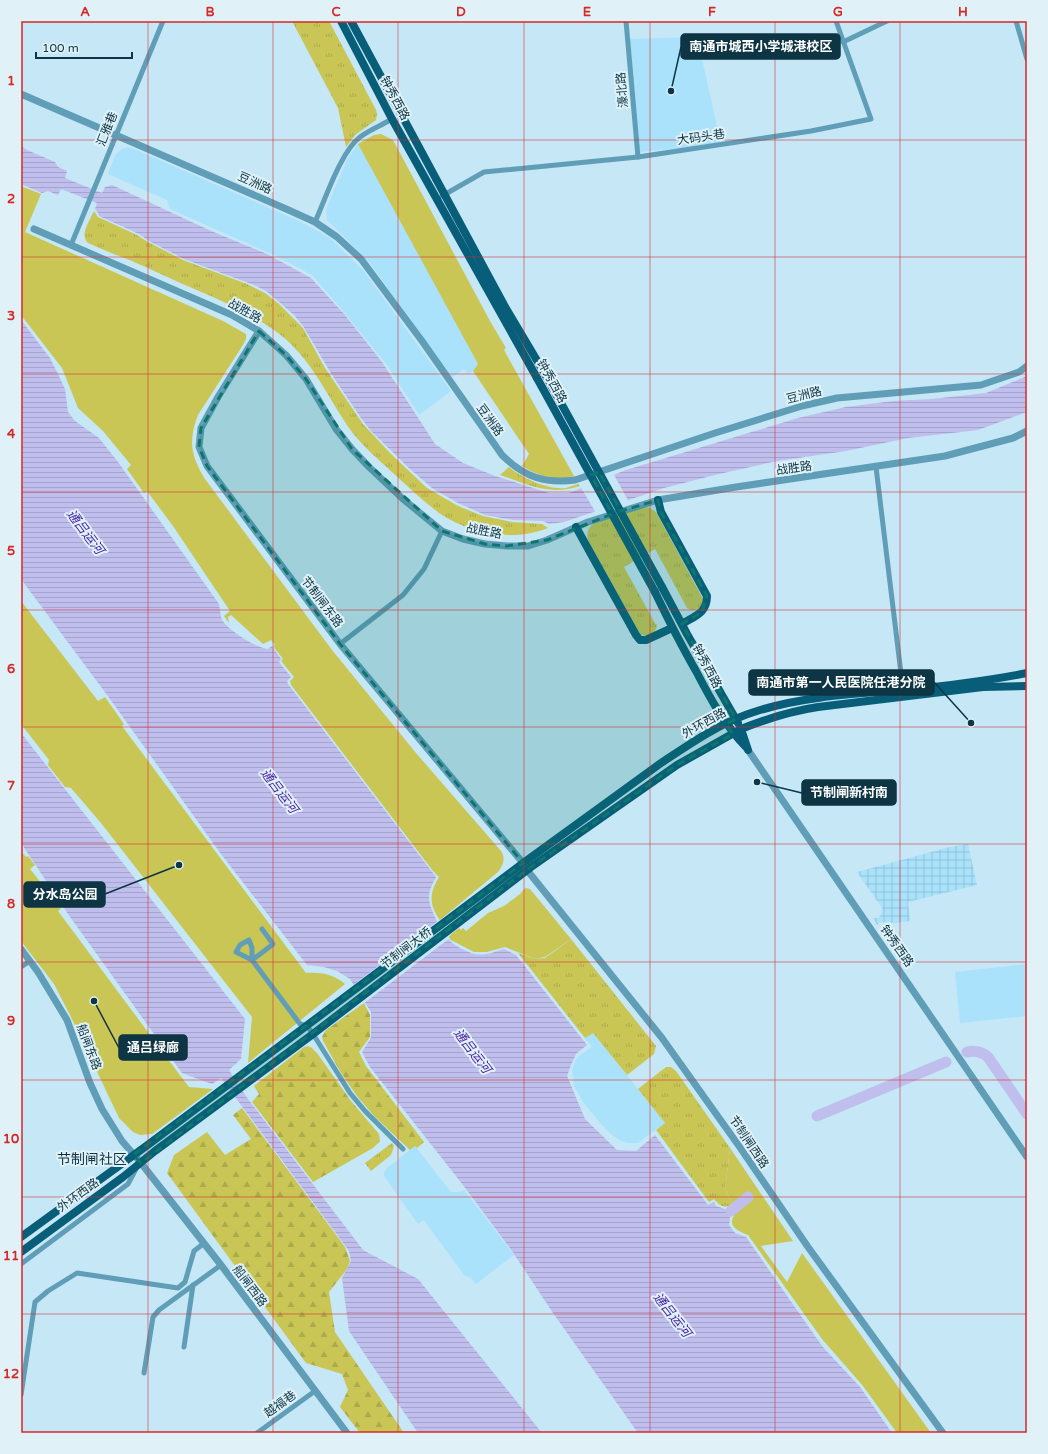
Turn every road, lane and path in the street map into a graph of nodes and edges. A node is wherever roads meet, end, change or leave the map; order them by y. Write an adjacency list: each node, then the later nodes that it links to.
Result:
1 (163, 21): 12 (street, 汇雅巷)
2 (341, 21): 11 (main road, 钟秀西路)
3 (351, 21): 14 (main road, 钟秀西路)
4 (626, 21): 13 (street, 濠北路)
5 (836, 21): 8 (street, 大码头巷)
6 (887, 21): 8 (street)
7 (1016, 21): 9 (street)
8 (843, 42): 13 (street, 大码头巷)
9 (1027, 59)
10 (21, 94): 12 (street, 豆洲路)
11 (392, 119): 15 (main road, 钟秀西路); 16 (street)
12 (116, 135): 16 (street, 豆洲路); 18 (street, 汇雅巷)
13 (638, 156): 14 (street, 大码头巷)
14 (445, 195): 15 (street, 大码头巷); 26 (main road, 钟秀西路, bridge)
15 (437, 199): 26 (main road, 钟秀西路, bridge)
16 (315, 222): 20 (street, 豆洲路)
17 (34, 229): 18 (street, 战胜路)
18 (71, 244): 19 (street, 战胜路)
19 (259, 331): 25 (street, 战胜路); 29 (street, 节制闸东路)
20 (1027, 366)
21 (1027, 431): 22 (street, 战胜路)
22 (876, 467): 23 (street, 战胜路); 35 (street)
23 (658, 500): 24 (street, 战胜路); 27 (main road)
24 (576, 527): 25 (street, 战胜路); 28 (main road)
25 (442, 531): 29 (street)
26 (659, 589): 27 (main road, 钟秀西路); 28 (main road, 钟秀西路)
27 (682, 624): 36 (main road, 钟秀西路)
28 (672, 628): 37 (main road, 钟秀西路)
29 (340, 644): 41 (street, 节制闸东路)
30 (1027, 673): 33 (main road, 外环西路)
31 (1027, 678): 33 (main road, 外环西路)
32 (1027, 682): 33 (main road, 外环西路)
33 (984, 684): 34 (main road, 外环西路); 35 (main road, 外环西路); 38 (main road, 外环西路)
34 (1027, 686)
35 (903, 690): 36 (main road, 外环西路)
36 (736, 719): 37 (main road, 外环西路); 38 (main road, 钟秀西路)
37 (726, 724): 39 (main road, 钟秀西路); 41 (main road, 外环西路)
38 (741, 729): 39 (main road, 外环西路); 40 (main road, 外环西路)
39 (733, 734): 40 (main road, 钟秀西路); 41 (main road, 外环西路)
40 (748, 750): 51 (street, 钟秀西路)
41 (525, 866): 42 (main road, 外环西路); 65 (street, 节制闸西路)
42 (483, 900): 47 (main road, 节制闸大桥); 48 (main road, 节制闸大桥)
43 (262, 929): 47 (street)
44 (21, 949): 45 (street, 船闸东路)
45 (30, 961): 46 (street); 50 (street, 船闸东路)
46 (21, 967)
47 (307, 1026): 48 (street); 50 (main road, 外环西路)
48 (313, 1034): 49 (street); 52 (main road, 外环西路)
49 (403, 1149)
50 (133, 1154): 52 (street, 船闸西路); 53 (main road, 外环西路)
51 (1027, 1158)
52 (139, 1165): 54 (street, 船闸西路); 55 (main road, 外环西路); 56 (street)
53 (21, 1237)
54 (204, 1244): 57 (street, 船闸西路); 62 (street)
55 (21, 1252)
56 (21, 1264)
57 (221, 1265): 58 (street); 61 (street, 船闸西路)
58 (193, 1285): 59 (street); 60 (street)
59 (184, 1347)
60 (144, 1373)
61 (315, 1391): 63 (street, 越福巷); 64 (street, 船闸西路)
62 (21, 1394)
63 (257, 1433)
64 (347, 1433)
65 (943, 1433)

